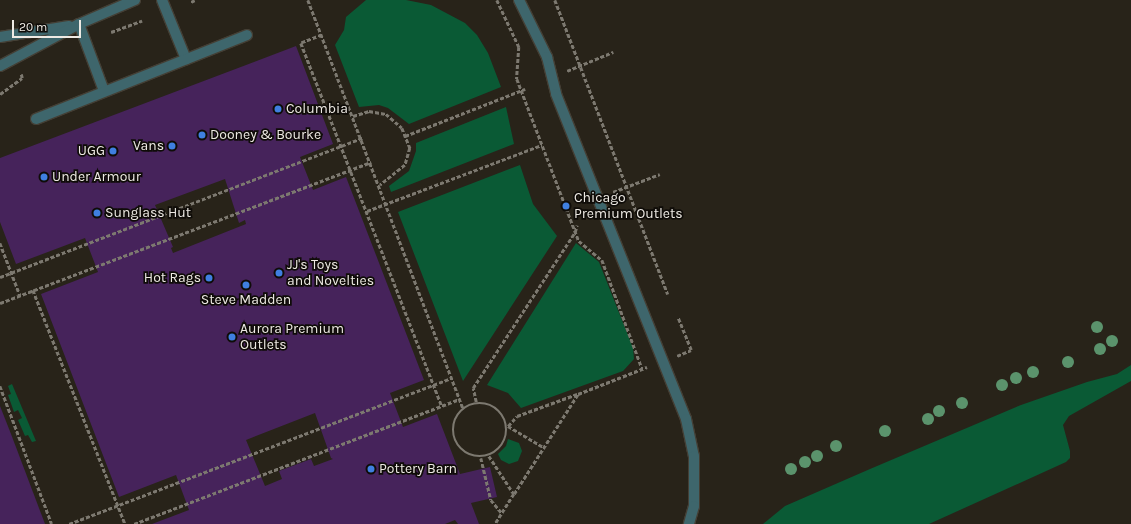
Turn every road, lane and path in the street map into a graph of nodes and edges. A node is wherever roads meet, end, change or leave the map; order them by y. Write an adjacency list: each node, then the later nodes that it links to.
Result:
1 (135, 0): 10 (lane)
2 (162, 0): 16 (lane)
3 (195, 0): 8 (path)
4 (308, 0): 13 (path)
5 (496, 0): 21 (path)
6 (519, 0): 71 (lane)
7 (555, 0): 17 (path)
8 (191, 2)
9 (142, 21): 11 (path)
10 (79, 24): 14 (lane); 18 (lane); 22 (lane)
11 (112, 32)
12 (247, 35): 16 (lane)
13 (322, 35): 24 (path); 29 (path)
14 (0, 37)
15 (614, 52): 17 (path)
16 (186, 59): 22 (lane)
17 (580, 65): 20 (path); 34 (path)
18 (0, 66)
19 (19, 68): 23 (path)
20 (567, 71)
21 (523, 90): 26 (path); 28 (path)
22 (104, 91): 25 (lane)
23 (0, 94)
24 (353, 116): 26 (path); 27 (path)
25 (36, 119)
26 (405, 136): 33 (path)
27 (362, 138): 29 (path); 30 (path)
28 (542, 145): 36 (path); 39 (path)
29 (341, 146): 31 (path); 41 (path)
30 (371, 162): 31 (path); 33 (path)
31 (351, 170): 37 (path); 43 (path)
32 (660, 174): 34 (path)
33 (380, 185): 36 (path)
34 (627, 187): 35 (path); 44 (path)
35 (614, 192)
36 (387, 204): 37 (path); 51 (path)
37 (367, 211): 53 (path)
38 (576, 225): 39 (path)
39 (575, 232): 50 (path); 56 (path)
40 (0, 243): 41 (path)
41 (12, 272): 42 (path); 45 (path)
42 (0, 277)
43 (33, 290): 45 (path); 64 (path)
44 (668, 294)
45 (20, 295): 46 (path)
46 (0, 303)
47 (678, 317): 48 (path)
48 (677, 356)
49 (647, 367): 50 (path)
50 (642, 368): 54 (path)
51 (451, 378): 53 (path); 55 (path)
52 (0, 386): 66 (path)
53 (434, 386): 57 (path); 64 (path)
54 (578, 394): 59 (path); 60 (path)
55 (460, 399): 57 (path); 58 (path)
56 (476, 402): 58 (path); 59 (path)
57 (442, 406): 69 (path)
58 (463, 408): 62 (path)
59 (508, 426): 60 (path); 61 (path)
60 (543, 447): 63 (path)
61 (489, 456): 62 (path); 63 (path)
62 (481, 458): 65 (path)
63 (514, 494): 65 (path)
64 (118, 505): 67 (path); 68 (path)
65 (502, 513): 70 (path)
66 (52, 524)
67 (69, 524)
68 (125, 524)
69 (134, 524)
70 (495, 524)
71 (690, 524)

